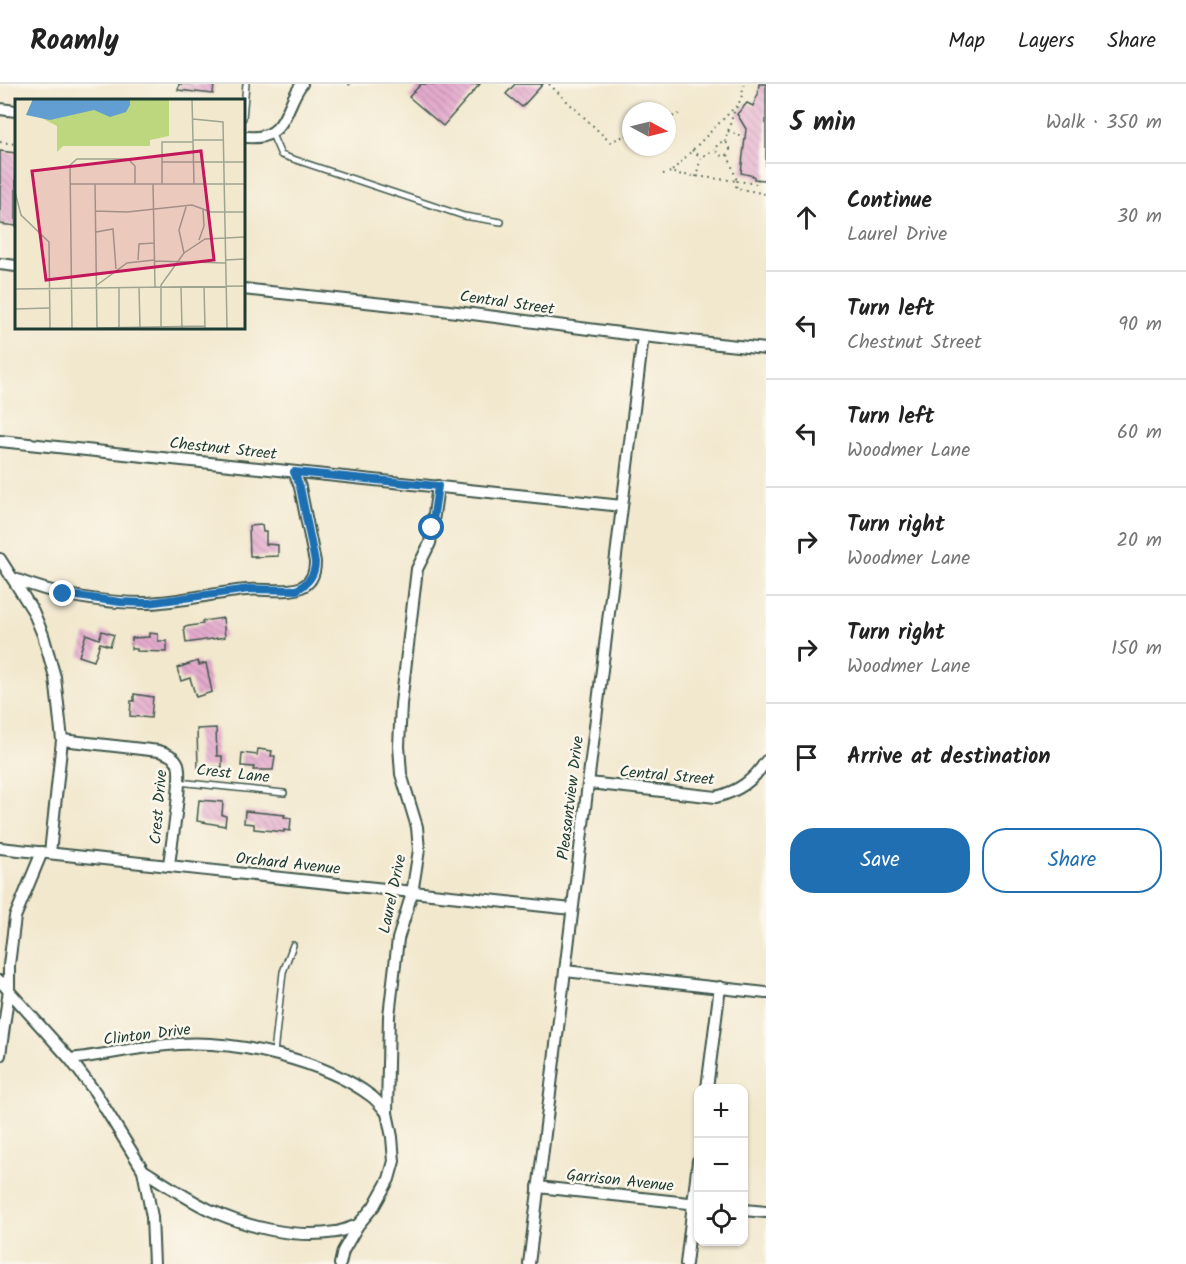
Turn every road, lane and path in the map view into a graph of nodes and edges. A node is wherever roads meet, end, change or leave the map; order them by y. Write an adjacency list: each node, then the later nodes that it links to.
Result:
1 (246, 84): 8 (lane)
2 (302, 84): 14 (street)
3 (349, 84): 6 (path)
4 (549, 84): 16 (path)
5 (744, 84): 7 (path)
6 (351, 89)
7 (736, 106): 13 (path); 21 (path)
8 (244, 107)
9 (0, 109): 10 (street)
10 (15, 111)
11 (679, 114): 12 (path)
12 (676, 115)
13 (728, 131): 17 (path); 19 (path)
14 (271, 132): 15 (street); 31 (lane)
15 (244, 137)
16 (622, 137)
17 (745, 138)
18 (0, 142): 20 (path)
19 (725, 142): 22 (path); 23 (path)
20 (15, 144)
21 (692, 150): 24 (path); 25 (path)
22 (716, 150): 23 (path); 24 (path)
23 (728, 155): 29 (path)
24 (701, 157): 27 (path)
25 (670, 172): 26 (path); 27 (path)
26 (663, 174)
27 (696, 177): 29 (path)
28 (758, 179): 29 (path)
29 (737, 181): 30 (path)
30 (766, 194)
31 (501, 222)
32 (0, 264): 33 (street)
33 (15, 266)
34 (244, 289): 35 (street, Central Street)
35 (643, 336): 36 (street, Central Street); 40 (street, Pleasantview Drive)
36 (766, 349)
37 (0, 441): 38 (street, Chestnut Street)
38 (294, 472): 39 (street, Chestnut Street); 42 (street)
39 (438, 486): 40 (street, Chestnut Street); 51 (street, Laurel Drive)
40 (622, 506): 46 (street, Pleasantview Drive)
41 (0, 560): 42 (street)
42 (12, 578): 43 (street)
43 (62, 740): 45 (street, Crest Drive); 49 (street)
44 (766, 761): 46 (street, Central Street)
45 (178, 782): 47 (lane, Crest Lane); 50 (street, Crest Drive)
46 (589, 783): 52 (street, Pleasantview Drive)
47 (284, 793)
48 (0, 848): 49 (street, Orchard Avenue)
49 (46, 852): 50 (street, Orchard Avenue); 57 (street)
50 (169, 865): 51 (street, Orchard Avenue)
51 (412, 892): 52 (street, Orchard Avenue); 63 (street, Laurel Drive)
52 (572, 909): 54 (street, Pleasantview Drive)
53 (293, 945): 60 (lane)
54 (565, 971): 56 (street); 65 (street, Pleasantview Drive)
55 (0, 981): 57 (street)
56 (720, 987): 58 (street); 62 (street)
57 (9, 990): 59 (street); 61 (street)
58 (766, 993)
59 (0, 1055)
60 (273, 1055): 61 (street, Clinton Drive); 63 (street, Clinton Drive)
61 (70, 1059): 64 (street)
62 (708, 1084)
63 (387, 1113): 70 (street, Laurel Drive)
64 (143, 1170): 70 (street); 71 (street)
65 (538, 1187): 66 (street, Garrison Avenue); 73 (street, Pleasantview Drive)
66 (694, 1204)
67 (748, 1210): 68 (street)
68 (766, 1212)
69 (694, 1216): 74 (street)
70 (358, 1225): 72 (street, Laurel Drive)
71 (154, 1264)
72 (340, 1264)
73 (528, 1264)
74 (686, 1264)

